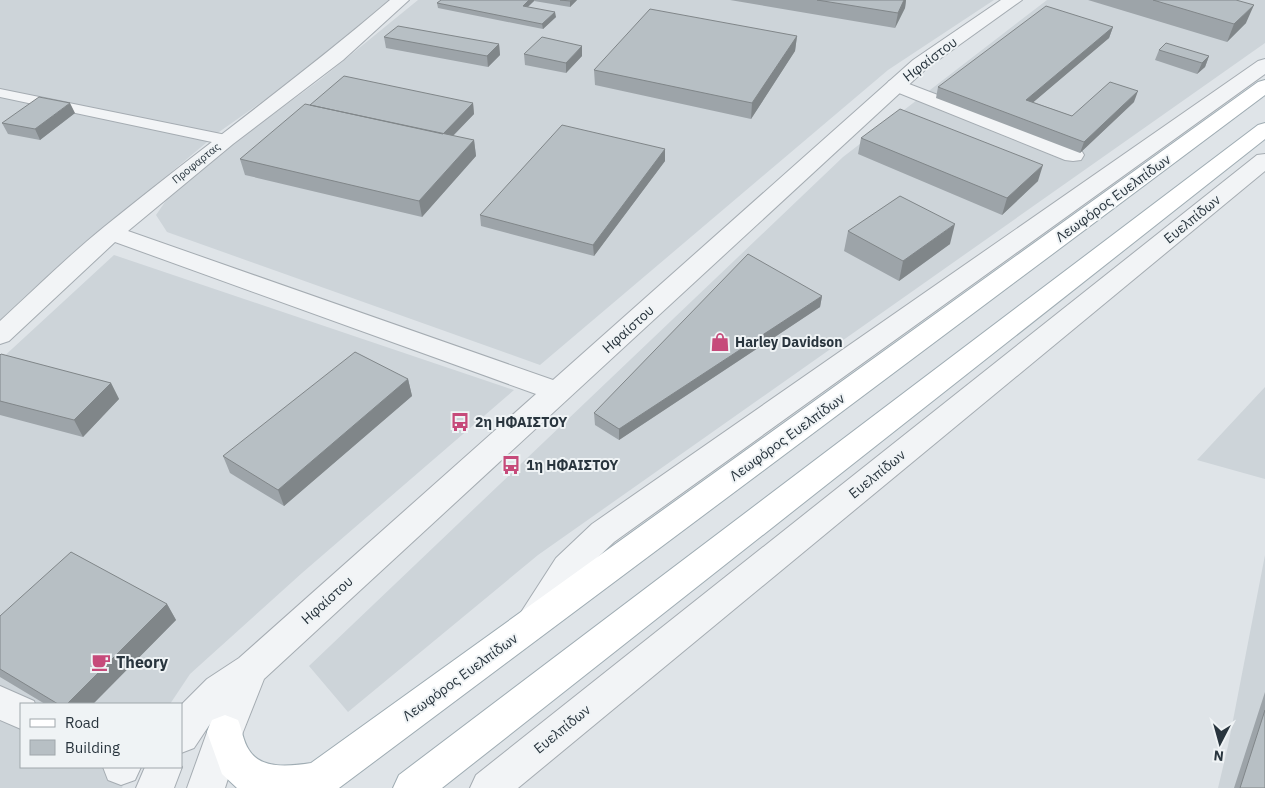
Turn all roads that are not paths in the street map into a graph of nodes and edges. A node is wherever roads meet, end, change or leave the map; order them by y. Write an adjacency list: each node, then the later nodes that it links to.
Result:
1 (400, 0): 8 (street, Προφαρτας)
2 (1013, 0): 4 (street, Ηφαίστου)
3 (1265, 65): 5 (street)
4 (896, 86): 9 (street); 13 (street, Ηφαίστου)
5 (1248, 91): 22 (main road, Λεωφόρος Ευελπίδων)
6 (0, 93): 8 (lane)
7 (1265, 129): 25 (main road)
8 (226, 140): 11 (street, Προφαρτας)
9 (1073, 155)
10 (1265, 160): 26 (street, Ευελπίδων)
11 (111, 233): 12 (street, Προφαρτας); 13 (street)
12 (0, 335)
13 (558, 392): 14 (street, Ηφαίστου)
14 (252, 669): 15 (street, Ηφαίστου); 19 (street, Ηφαίστου)
15 (216, 692): 17 (street); 20 (street, Ηφαίστου)
16 (0, 702): 18 (street)
17 (182, 705)
18 (20, 712)
19 (225, 732): 22 (main road); 24 (street, Ηφαίστου)
20 (182, 734)
21 (163, 768): 23 (street)
22 (314, 784)
23 (155, 788)
24 (206, 788)
25 (412, 788)
26 (489, 788)

